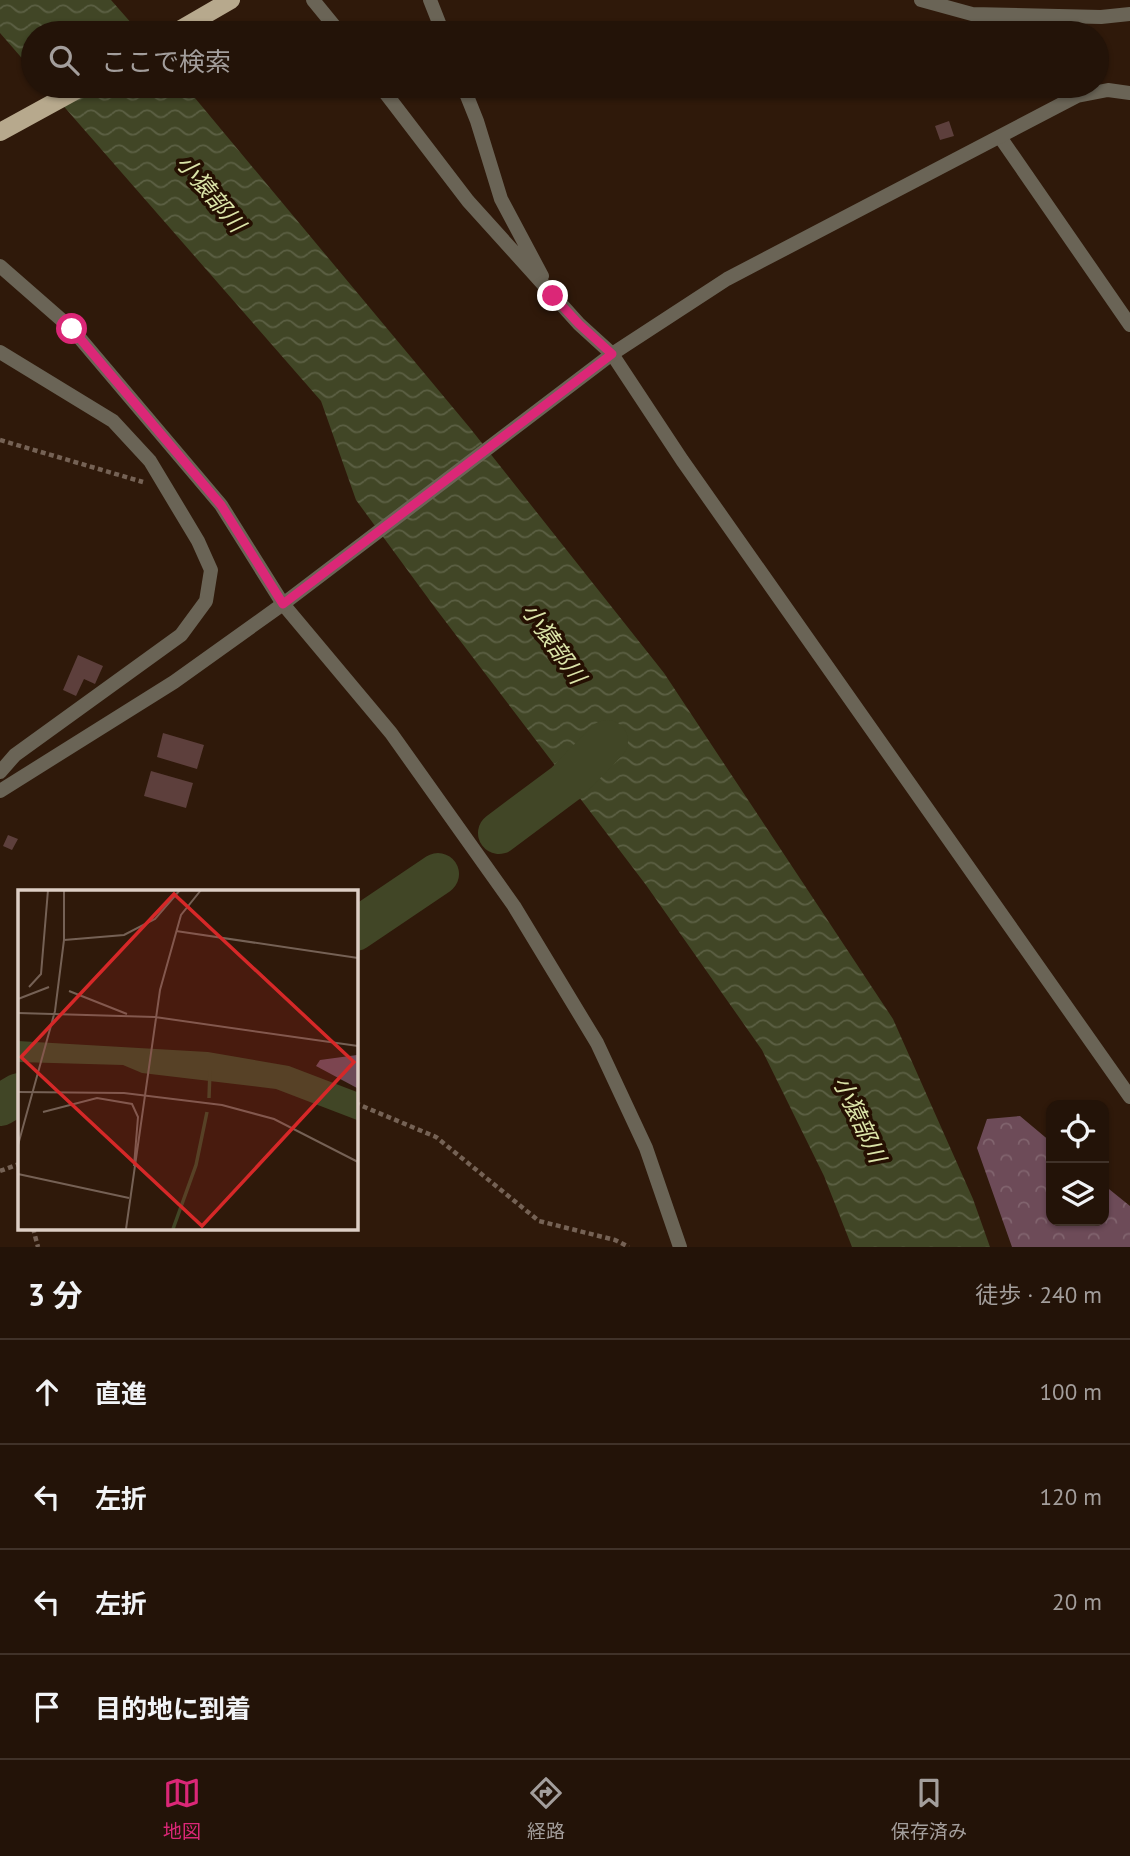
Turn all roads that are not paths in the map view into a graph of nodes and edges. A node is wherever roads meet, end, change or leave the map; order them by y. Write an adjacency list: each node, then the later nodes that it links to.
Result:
1 (230, 0): 6 (main road)
2 (313, 0): 7 (street)
3 (430, 0): 8 (street)
4 (921, 0): 5 (street)
5 (1130, 14)
6 (194, 21)
7 (330, 21)
8 (438, 21)
9 (1109, 90): 10 (street)
10 (1130, 93)
11 (62, 98): 15 (main road)
12 (389, 98): 18 (street)
13 (468, 98): 18 (street)
14 (1073, 98): 16 (street)
15 (0, 132)
16 (1000, 137): 19 (street); 21 (street)
17 (0, 266): 22 (street)
18 (553, 296): 21 (street)
19 (1130, 325)
20 (0, 352): 23 (street)
21 (612, 354): 22 (street); 25 (street)
22 (283, 604): 24 (street); 26 (street)
23 (0, 772)
24 (0, 791)
25 (1130, 1097)
26 (680, 1247)

